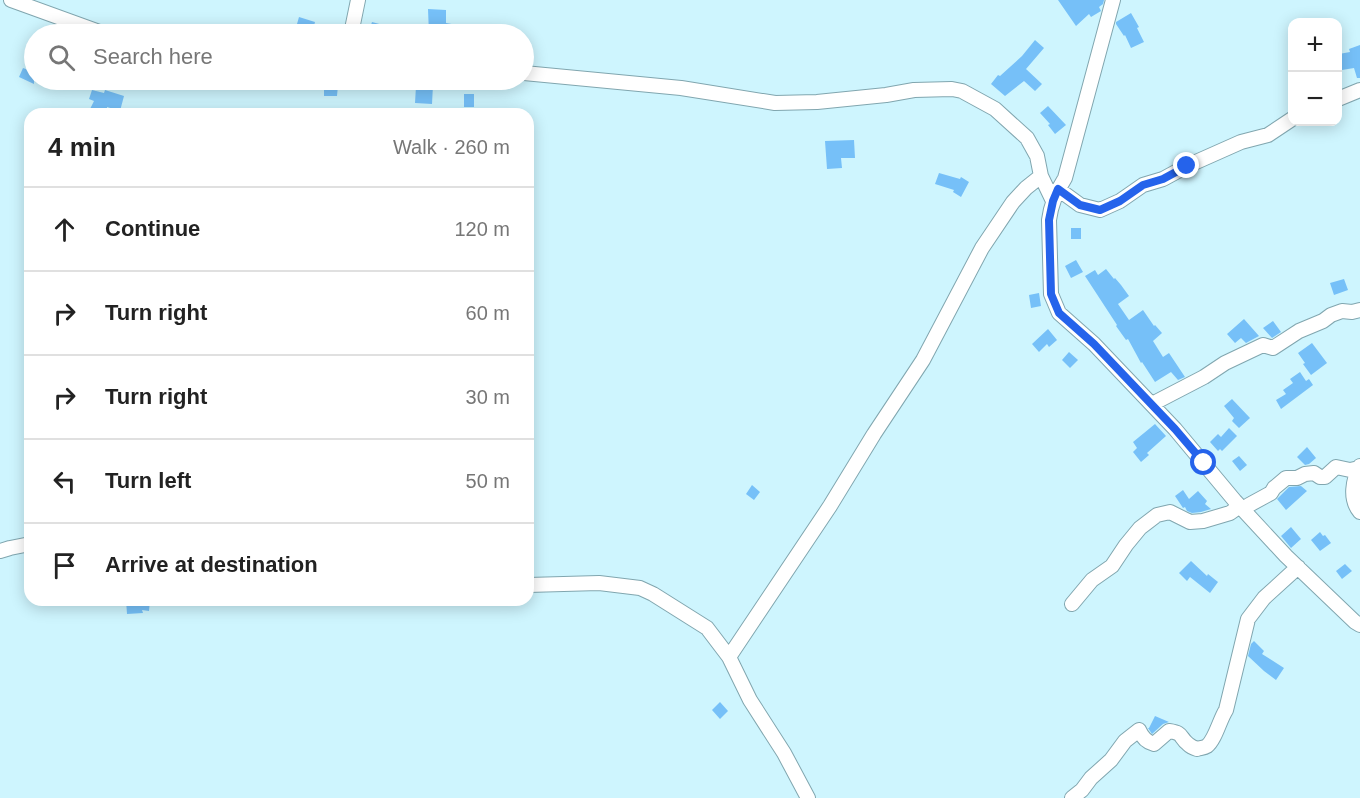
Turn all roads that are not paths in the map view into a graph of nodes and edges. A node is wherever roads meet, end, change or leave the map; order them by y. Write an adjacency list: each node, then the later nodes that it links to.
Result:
1 (12, 0): 4 (street)
2 (358, 0): 5 (street)
3 (1113, 0): 11 (street)
4 (78, 24)
5 (353, 24)
6 (534, 74): 10 (street)
7 (1360, 90): 8 (street)
8 (1342, 97)
9 (1288, 122): 11 (street)
10 (1041, 176): 11 (street); 23 (street)
11 (1055, 195): 13 (street)
12 (1360, 310): 13 (street)
13 (1152, 404): 15 (street)
14 (1359, 467): 15 (street); 16 (street)
15 (1242, 508): 19 (street); 21 (street)
16 (1360, 512)
17 (24, 545): 18 (street)
18 (0, 551)
19 (1298, 567): 22 (street); 25 (street)
20 (534, 585): 23 (street)
21 (1072, 604)
22 (1358, 623)
23 (729, 657): 24 (street)
24 (808, 798)
25 (1072, 798)

